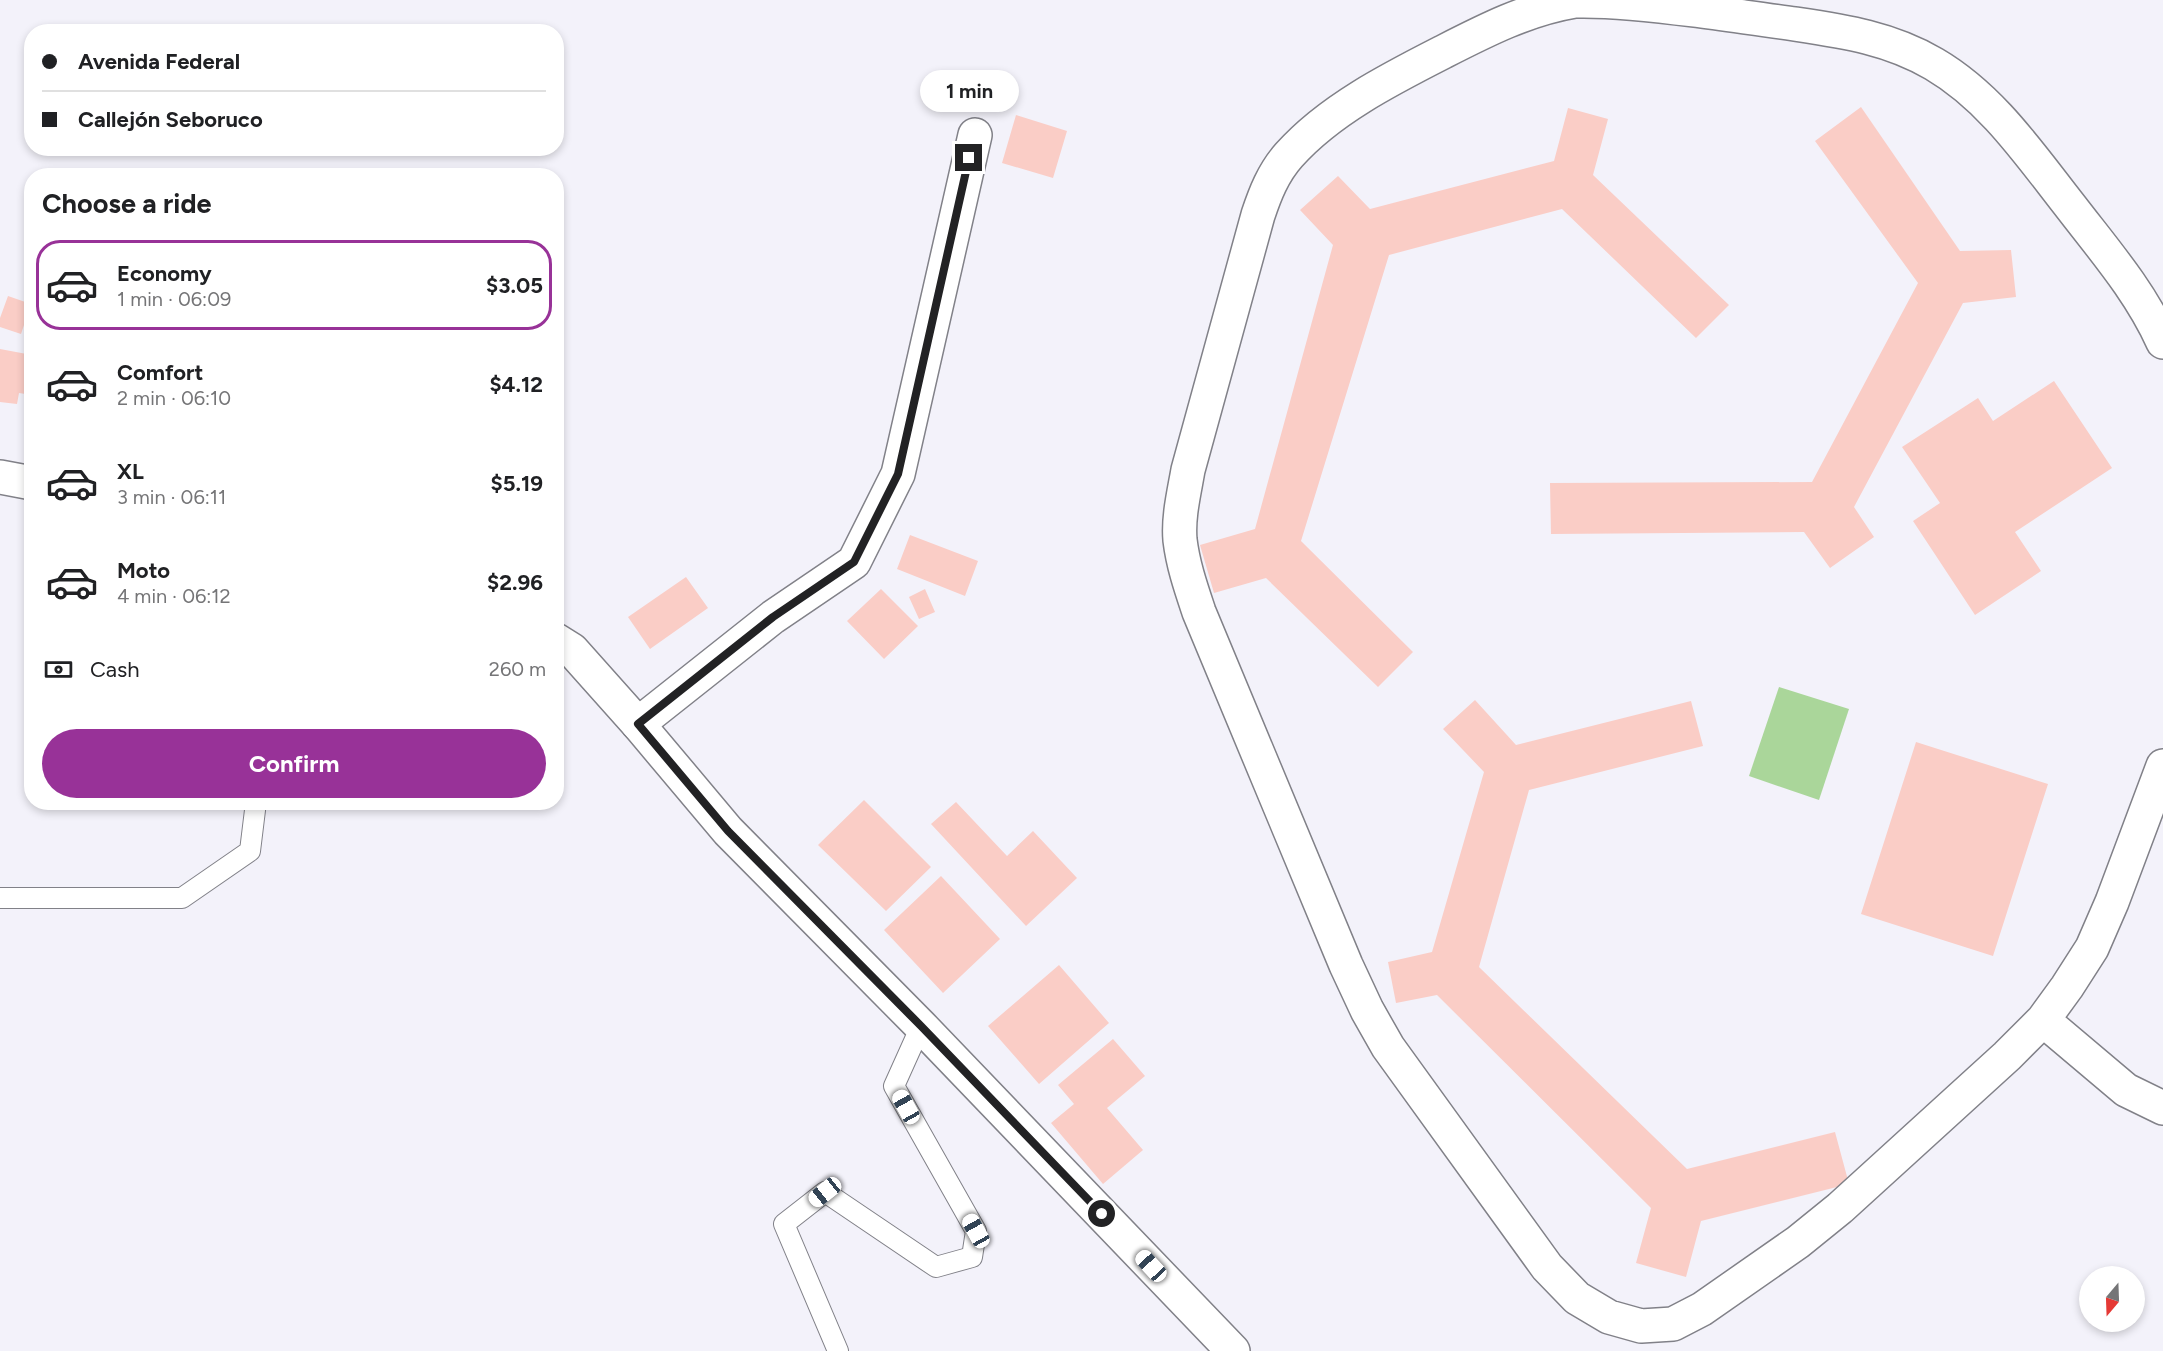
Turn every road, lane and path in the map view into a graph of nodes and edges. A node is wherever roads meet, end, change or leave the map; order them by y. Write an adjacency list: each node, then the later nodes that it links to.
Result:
1 (975, 135): 4 (street)
2 (2163, 342): 8 (street)
3 (564, 645): 4 (street)
4 (638, 724): 9 (street)
5 (2163, 766): 8 (street)
6 (255, 810): 7 (lane)
7 (0, 898)
8 (2043, 1020): 10 (street)
9 (921, 1026): 11 (lane); 12 (street)
10 (2163, 1108)
11 (838, 1351)
12 (1233, 1351)

